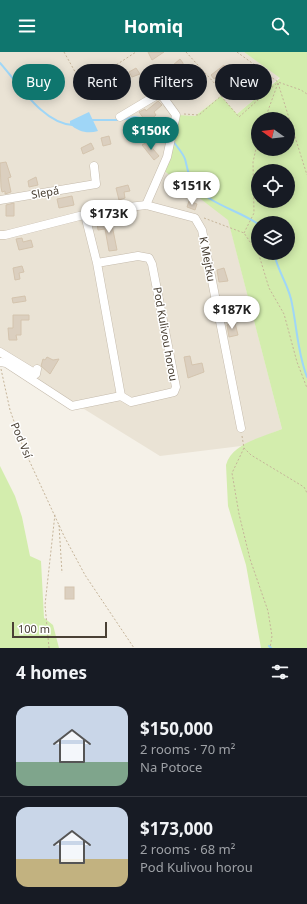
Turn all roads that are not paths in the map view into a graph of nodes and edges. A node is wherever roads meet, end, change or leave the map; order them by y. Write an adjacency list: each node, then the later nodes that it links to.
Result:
1 (120, 117): 4 (street)
2 (94, 166): 3 (street, Slepá)
3 (0, 200)
4 (146, 205): 5 (street); 12 (street, K Mejtku)
5 (85, 215): 6 (street); 7 (street)
6 (0, 234)
7 (97, 263): 11 (street); 11 (street, Pod Kulivou horou)
8 (0, 352): 10 (street)
9 (1, 362): 11 (street)
10 (37, 368)
11 (121, 396)
12 (240, 428)

